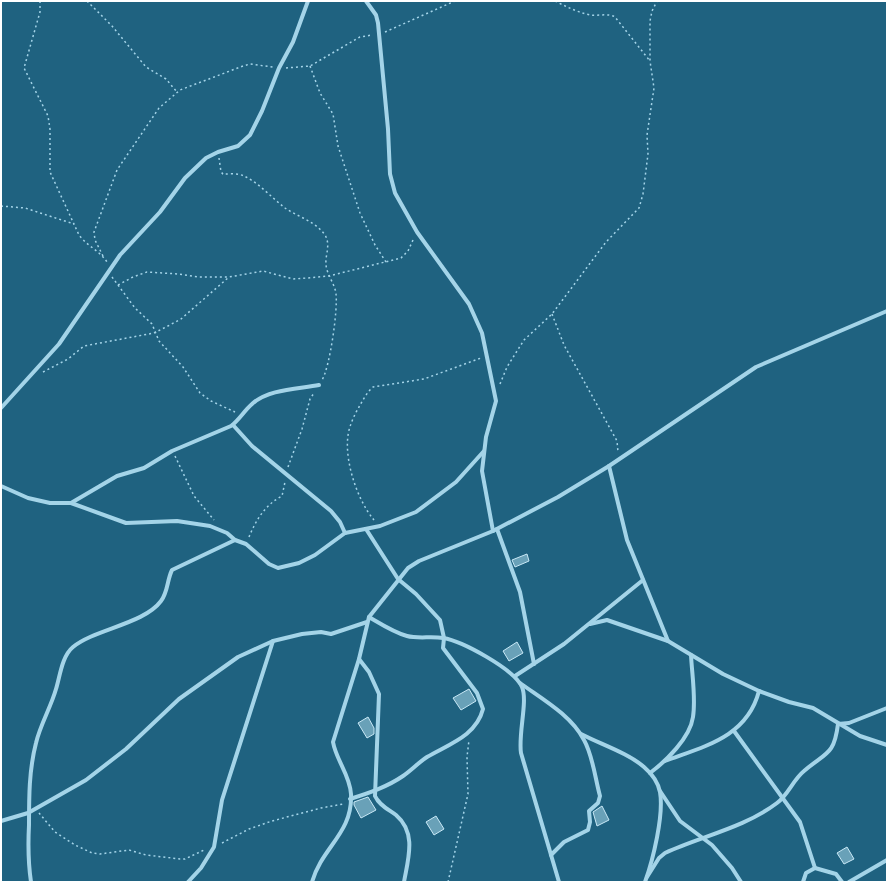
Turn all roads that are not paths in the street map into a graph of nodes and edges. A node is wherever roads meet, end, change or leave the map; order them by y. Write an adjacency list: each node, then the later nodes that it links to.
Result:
1 (308, 1): 5 (street)
2 (366, 1): 7 (street)
3 (887, 311): 8 (street)
4 (319, 385): 6 (street)
5 (1, 408)
6 (233, 425): 10 (street); 13 (street)
7 (484, 451): 11 (street); 12 (street)
8 (609, 466): 12 (street); 16 (street)
9 (1, 486): 10 (street)
10 (71, 503): 14 (street)
11 (366, 529): 13 (street); 15 (street)
12 (495, 530): 15 (street); 25 (street)
13 (345, 533): 14 (street)
14 (235, 540): 40 (street)
15 (398, 579): 17 (street); 20 (street)
16 (643, 580): 19 (street); 21 (street)
17 (369, 617): 18 (street); 20 (street)
18 (367, 622): 22 (street); 24 (street)
19 (590, 624): 21 (street); 25 (street)
20 (444, 638): 26 (street); 37 (street)
21 (668, 640): 23 (street)
22 (273, 641): 40 (street); 48 (street)
23 (691, 655): 28 (street); 34 (street)
24 (359, 659): 37 (street); 39 (street)
25 (534, 664): 26 (street)
26 (515, 676): 27 (street)
27 (519, 682): 32 (street); 43 (street)
28 (759, 691): 30 (street); 31 (street)
29 (887, 708): 30 (street)
30 (838, 724): 33 (street); 38 (street)
31 (734, 731): 34 (street); 38 (street)
32 (581, 734): 35 (street); 43 (street)
33 (887, 745)
34 (665, 761): 35 (street)
35 (650, 773): 36 (street)
36 (658, 787): 42 (street); 46 (street)
37 (375, 791): 39 (street); 50 (street)
38 (783, 797): 42 (street); 45 (street)
39 (350, 799): 49 (street)
40 (28, 813): 41 (street); 47 (street)
41 (1, 821)
42 (703, 837): 46 (street); 53 (street)
43 (550, 855): 51 (street)
44 (887, 860): 56 (street)
45 (815, 868): 54 (street); 55 (street)
46 (647, 876): 52 (street)
47 (31, 882)
48 (188, 882)
49 (312, 882)
50 (404, 882)
51 (559, 882)
52 (645, 882)
53 (741, 882)
54 (803, 882)
55 (842, 882)
56 (849, 882)

